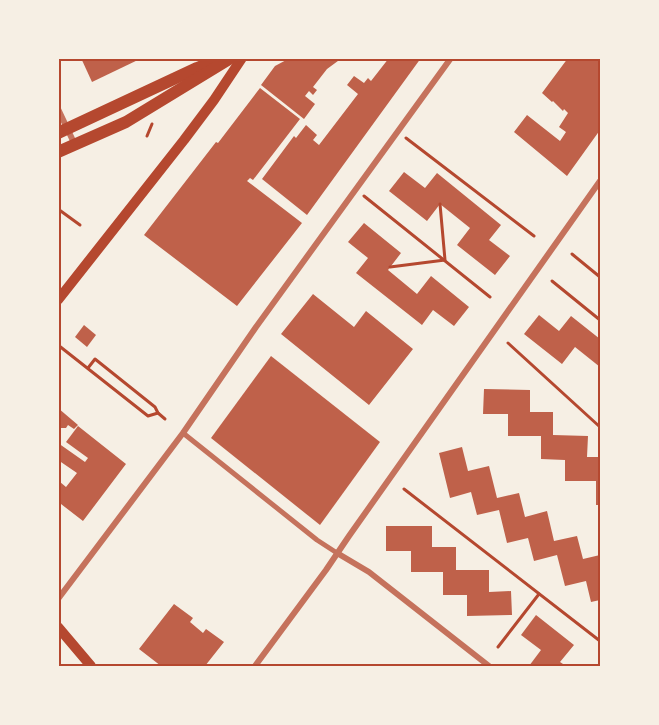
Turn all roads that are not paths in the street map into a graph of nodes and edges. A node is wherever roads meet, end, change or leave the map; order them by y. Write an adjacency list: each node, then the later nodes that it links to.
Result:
1 (221, 58): 6 (main road)
2 (231, 58): 7 (main road)
3 (242, 58): 10 (main road)
4 (450, 58): 11 (street)
5 (58, 109): 6 (street)
6 (63, 131): 7 (street)
7 (75, 145): 8 (main road)
8 (58, 152)
9 (600, 181): 12 (street)
10 (58, 300)
11 (183, 433): 12 (street); 13 (street)
12 (337, 553): 16 (street); 17 (street)
13 (58, 599)
14 (58, 627): 15 (main road)
15 (91, 666)
16 (255, 666)
17 (489, 666)

